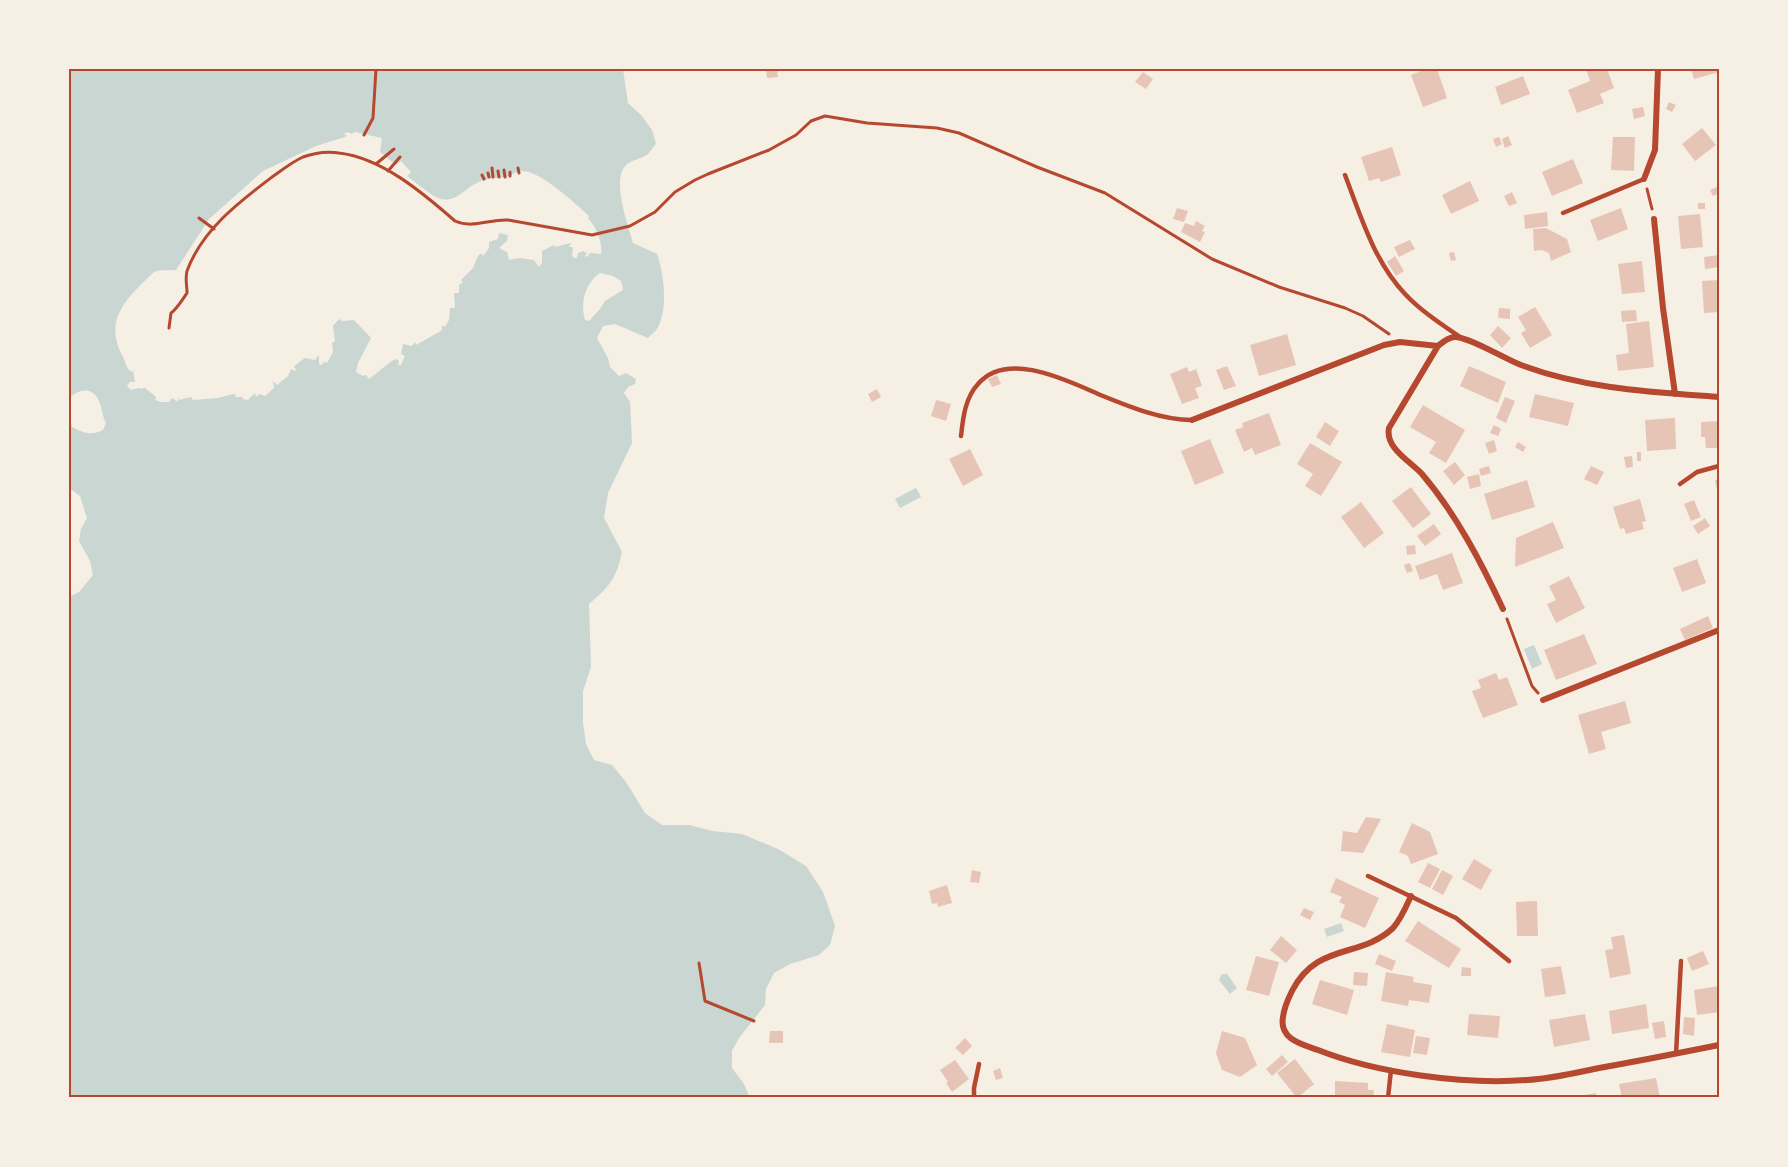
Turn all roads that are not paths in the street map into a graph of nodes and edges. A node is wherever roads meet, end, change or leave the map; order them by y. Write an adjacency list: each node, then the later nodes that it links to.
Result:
1 (1658, 69): 3 (street)
2 (1345, 175): 6 (lane)
3 (1644, 179): 4 (lane)
4 (1563, 213)
5 (1654, 219): 8 (street)
6 (1460, 337): 7 (street); 8 (street)
7 (1438, 346): 10 (street); 14 (street)
8 (1675, 394): 9 (street)
9 (1719, 397)
10 (1192, 420): 11 (lane)
11 (961, 436)
12 (1719, 466): 13 (lane)
13 (1680, 484)
14 (1503, 609)
15 (1719, 630): 16 (street)
16 (1543, 700)
17 (1368, 876): 18 (lane)
18 (1411, 896): 19 (lane); 24 (street)
19 (1509, 961)
20 (1681, 961): 22 (lane)
21 (1719, 1045): 22 (street)
22 (1676, 1054): 24 (street)
23 (979, 1064): 25 (lane)
24 (1390, 1070): 26 (lane)
25 (974, 1098)
26 (1388, 1098)

